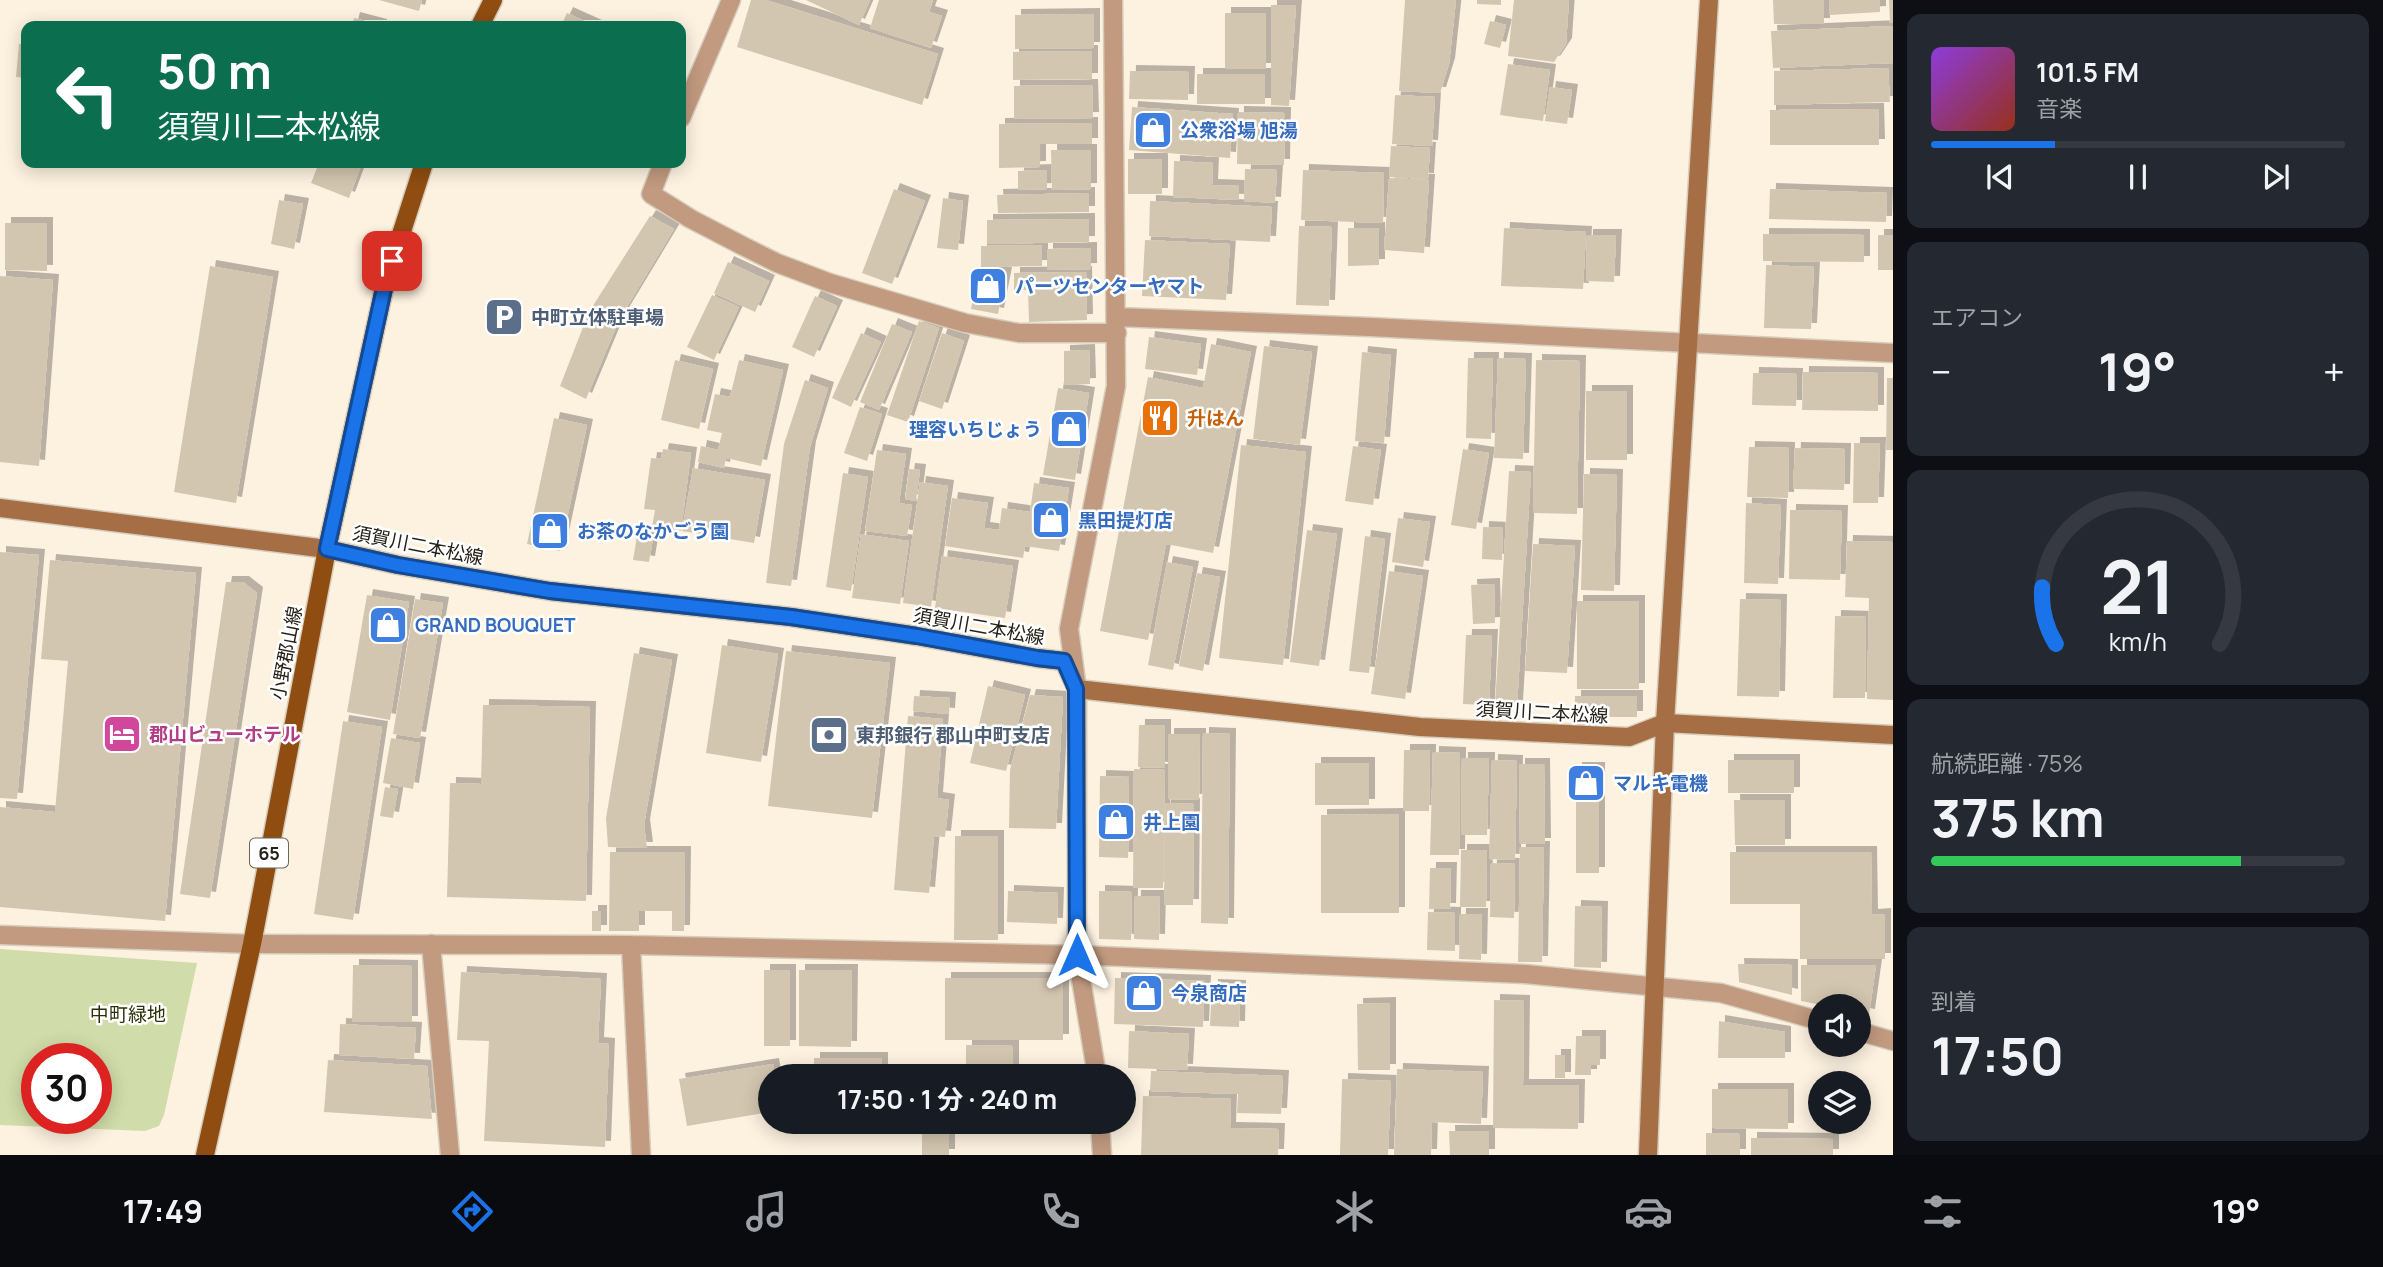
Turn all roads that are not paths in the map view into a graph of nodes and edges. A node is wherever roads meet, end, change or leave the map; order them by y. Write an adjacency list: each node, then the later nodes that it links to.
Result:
1 (493, 0): 5 (main road)
2 (731, 0): 6 (street)
3 (1113, 0): 9 (street)
4 (1709, 0): 10 (main road)
5 (482, 21)
6 (686, 106)
7 (422, 168): 13 (main road, 小野郡山線 / 65)
8 (661, 168): 9 (street)
9 (1117, 325): 10 (street); 14 (street)
10 (1689, 344): 11 (street); 15 (main road)
11 (1893, 353)
12 (0, 508): 13 (main road, 須賀川二本松線)
13 (327, 549): 14 (main road, 須賀川二本松線); 18 (main road, 小野郡山線 / 65)
14 (1076, 689): 15 (main road, 須賀川二本松線); 21 (street)
15 (1665, 723): 16 (main road, 須賀川二本松線); 22 (main road)
16 (1893, 735)
17 (0, 935): 18 (street)
18 (252, 944): 19 (street); 28 (main road, 小野郡山線 / 65)
19 (431, 944): 20 (street); 29 (street)
20 (631, 945): 21 (street); 30 (street)
21 (1077, 955): 22 (street); 26 (street)
22 (1655, 985): 23 (street); 32 (main road)
23 (1808, 1018)
24 (1871, 1035): 25 (street)
25 (1893, 1041)
26 (1095, 1064)
27 (1101, 1134): 31 (street)
28 (205, 1155)
29 (450, 1155)
30 (641, 1155)
31 (1102, 1155)
32 (1648, 1155)

